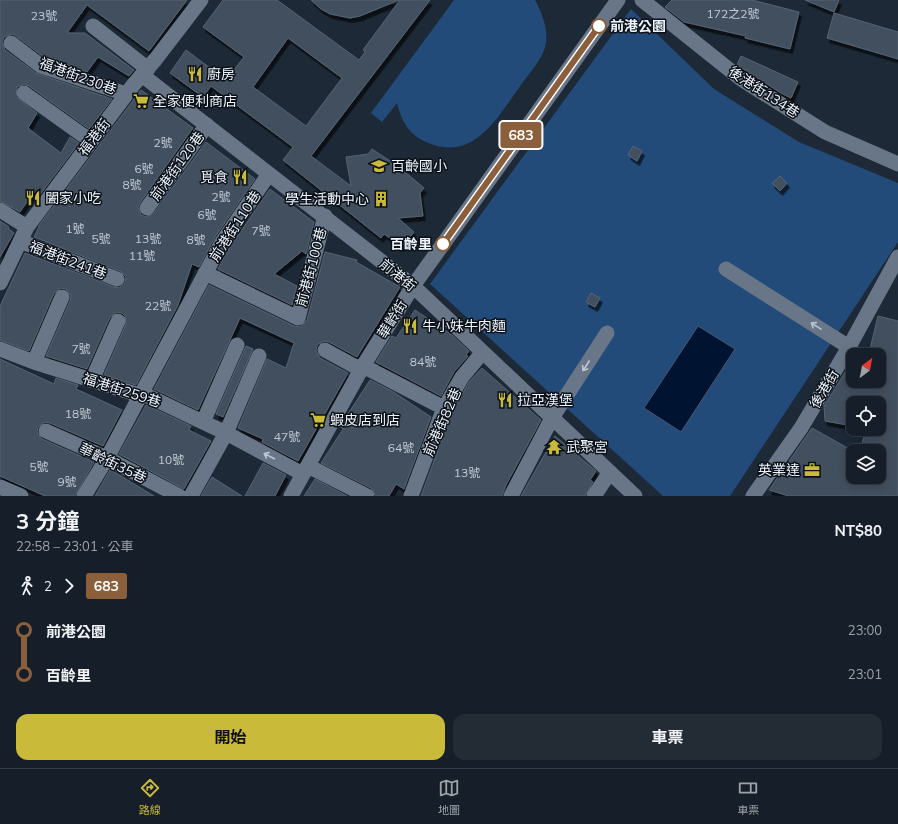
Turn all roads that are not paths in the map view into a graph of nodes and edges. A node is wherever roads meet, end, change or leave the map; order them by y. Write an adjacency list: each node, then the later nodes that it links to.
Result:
1 (201, 0): 6 (street, 福港街)
2 (618, 0): 23 (street, 華齡街)
3 (642, 0): 11 (street, 後港街134巷)
4 (93, 26): 6 (street, 前港街)
5 (11, 44): 8 (street, 福港街230巷)
6 (145, 72): 8 (street, 福港街); 9 (street, 前港街)
7 (24, 93): 10 (street)
8 (126, 94): 10 (street, 福港街)
9 (207, 125): 12 (street, 前港街); 13 (street, 前港街120巷)
10 (91, 140): 16 (street, 福港街)
11 (898, 164)
12 (269, 174): 15 (street, 前港街); 20 (street, 前港街110巷)
13 (147, 208)
14 (0, 210): 16 (street)
15 (325, 216): 23 (street, 前港街); 25 (street, 前港街100巷)
16 (26, 227): 17 (street, 福港街)
17 (20, 242): 21 (street, 福港街241巷); 22 (street, 福港街)
18 (898, 257): 29 (street, 後港街)
19 (726, 269): 29 (street, one-way to 19)
20 (205, 273): 25 (street, 前港街110巷); 37 (street)
21 (117, 279)
22 (0, 283)
23 (413, 286): 32 (street, 前港街); 35 (street, 華齡街)
24 (62, 297): 34 (street)
25 (298, 318)
26 (118, 321): 36 (street)
27 (607, 333): 39 (street, one-way to 39)
28 (237, 345): 40 (street)
29 (849, 347): 57 (street, 後港街)
30 (0, 349): 34 (street, 福港街259巷)
31 (325, 350): 35 (street)
32 (482, 353): 38 (street, 前港街82巷); 39 (street, 前港街)
33 (259, 356): 42 (street)
34 (34, 362): 36 (street, 福港街259巷)
35 (364, 366): 38 (street); 44 (street, 華齡街)
36 (92, 380): 37 (street, 福港街259巷)
37 (139, 395): 40 (street, 福港街259巷); 43 (street)
38 (444, 408): 53 (street, 前港街82巷)
39 (552, 418): 45 (street, 前港街); 54 (street)
40 (203, 422): 42 (street, 福港街259巷)
41 (46, 431): 43 (street, 華齡街35巷)
42 (226, 433): 44 (street, 福港街259巷, one-way to 42); 50 (street)
43 (106, 458): 48 (street); 49 (street, 華齡街35巷)
44 (306, 470): 51 (street, 華齡街); 52 (street, 福港街259巷)
45 (610, 472): 55 (street); 56 (street, 前港街)
46 (1, 490): 47 (street)
47 (20, 496)
48 (84, 496)
49 (179, 496)
50 (191, 496)
51 (291, 496)
52 (367, 496)
53 (411, 496)
54 (511, 496)
55 (594, 496)
56 (635, 496)
57 (753, 496)

